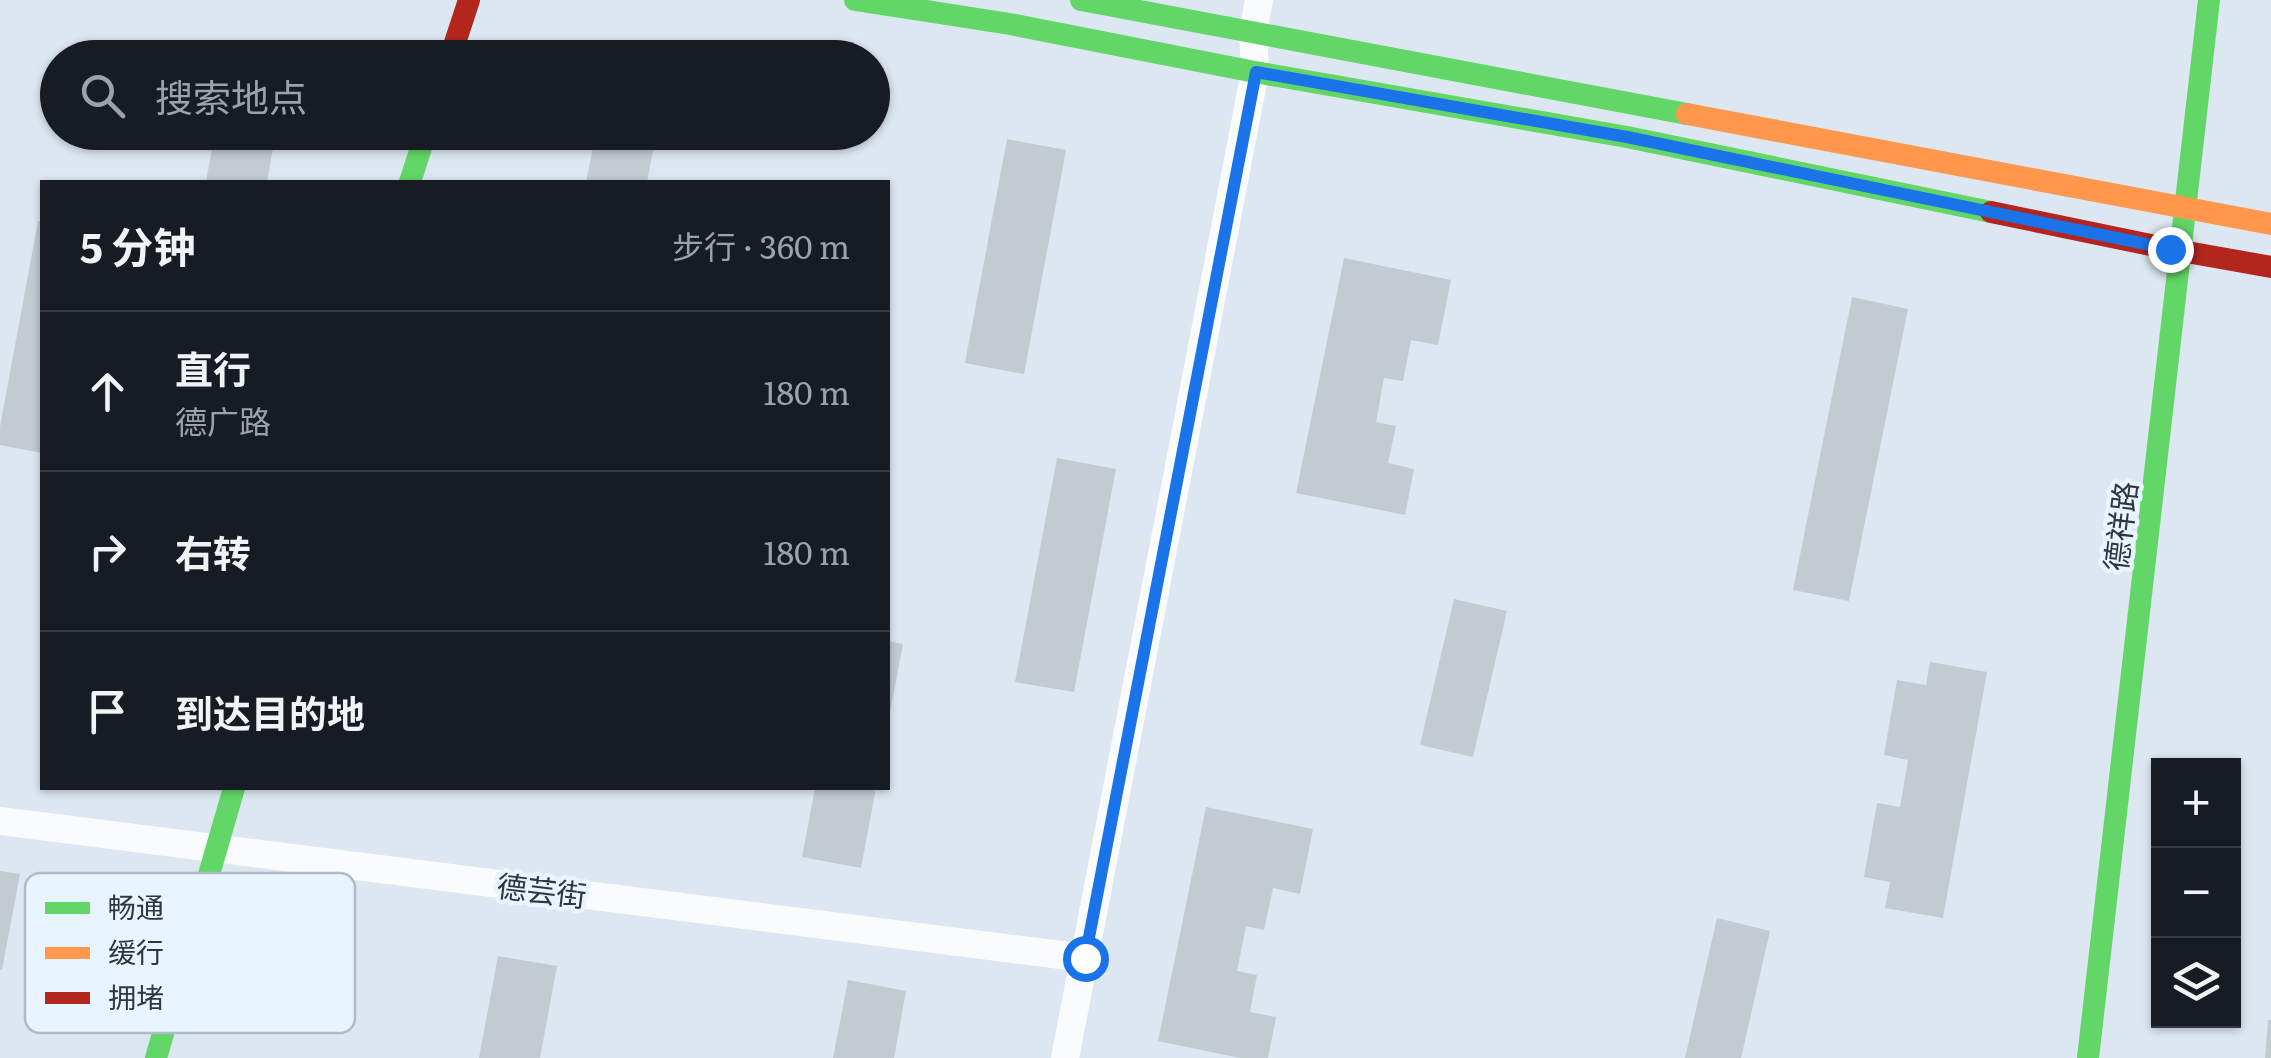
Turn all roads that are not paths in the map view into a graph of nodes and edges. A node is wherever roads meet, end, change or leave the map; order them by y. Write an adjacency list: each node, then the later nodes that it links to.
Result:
1 (469, 0): 7 (street)
2 (855, 0): 8 (street)
3 (1081, 0): 6 (street)
4 (1259, 0): 6 (street)
5 (2209, 0): 11 (street, 德祥路)
6 (1253, 32): 8 (street); 11 (street)
7 (456, 40)
8 (1256, 72): 13 (street); 19 (street)
9 (420, 150): 10 (street)
10 (411, 180)
11 (2185, 209): 12 (street); 13 (street, 德祥路)
12 (2271, 224)
13 (2181, 251): 14 (street); 23 (street, 德祥路)
14 (2271, 267)
15 (233, 790): 17 (street)
16 (0, 822): 17 (street, 德芸街)
17 (216, 848): 18 (street); 19 (street, 德芸街)
18 (209, 873)
19 (1085, 958): 22 (street)
20 (163, 1033): 21 (street)
21 (156, 1058)
22 (1066, 1058)
23 (2088, 1058)

